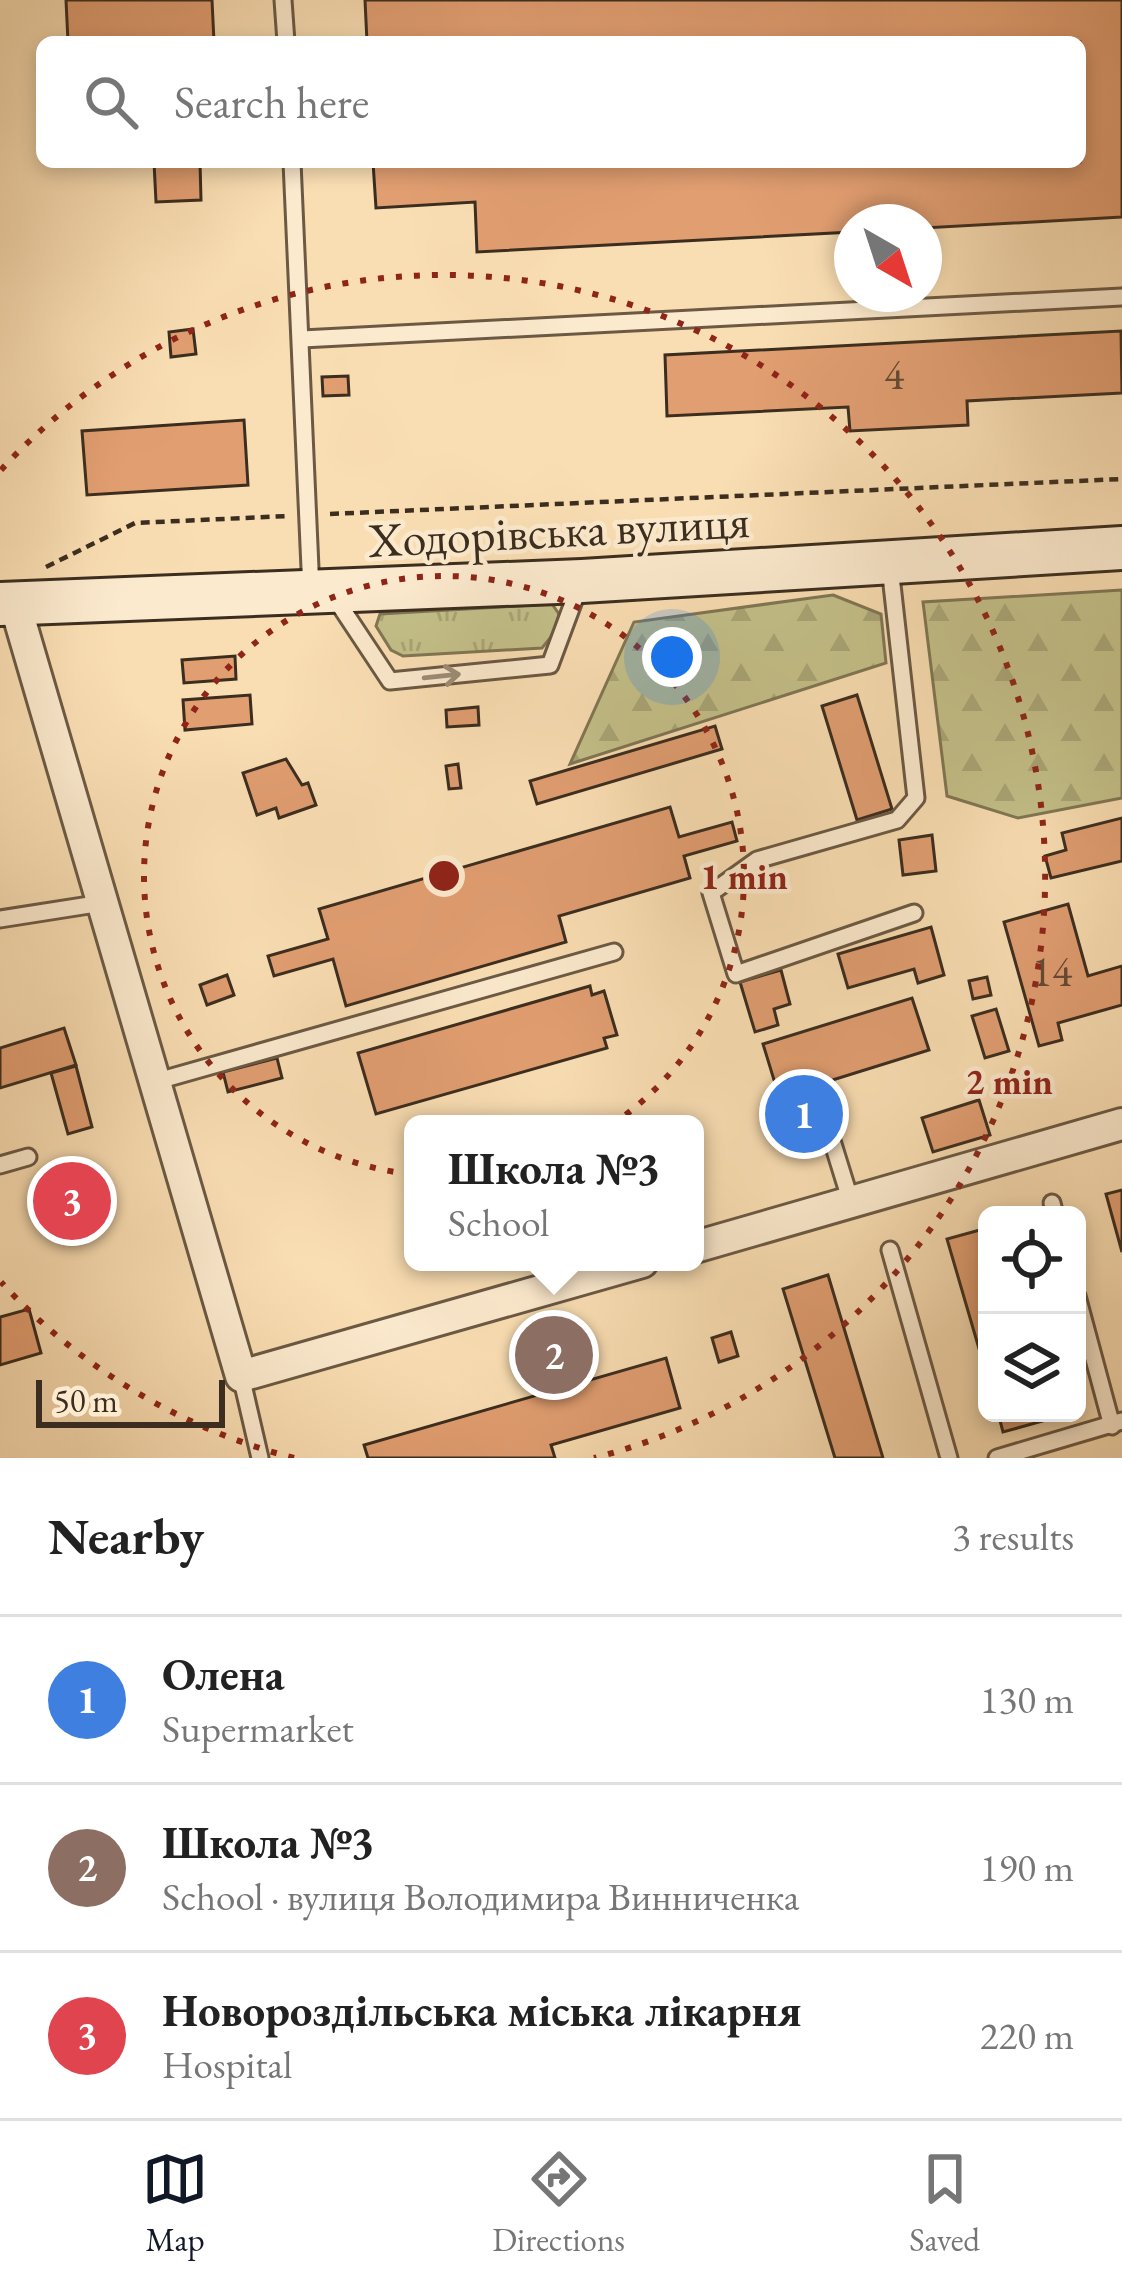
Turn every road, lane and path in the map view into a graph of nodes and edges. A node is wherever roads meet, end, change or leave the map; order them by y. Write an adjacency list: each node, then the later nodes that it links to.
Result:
1 (283, 0): 2 (lane)
2 (286, 36)
3 (292, 168): 5 (lane)
4 (1122, 297): 5 (lane)
5 (302, 340): 7 (lane)
6 (1122, 479): 7 (path)
7 (308, 515): 11 (lane); 12 (path)
8 (1122, 548): 9 (main road, Ходорівська вулиця)
9 (889, 564): 10 (main road, Ходорівська вулиця); 14 (lane)
10 (582, 581): 11 (main road, Ходорівська вулиця); 11 (lane, one-way to 10)
11 (321, 593): 12 (main road, Ходорівська вулиця)
12 (15, 594): 13 (street)
13 (102, 903): 15 (lane); 17 (street)
14 (914, 913)
15 (0, 919)
16 (614, 952): 17 (lane)
17 (154, 1082): 27 (street)
18 (1122, 1124): 22 (street)
19 (829, 1132): 22 (lane)
20 (28, 1157): 21 (lane)
21 (0, 1165)
22 (850, 1202): 23 (street)
23 (704, 1244)
24 (890, 1250): 30 (lane)
25 (610, 1271): 27 (street)
26 (1083, 1314): 28 (lane)
27 (241, 1376): 29 (lane)
28 (1117, 1423): 31 (lane)
29 (260, 1458)
30 (949, 1458)
31 (997, 1458)

